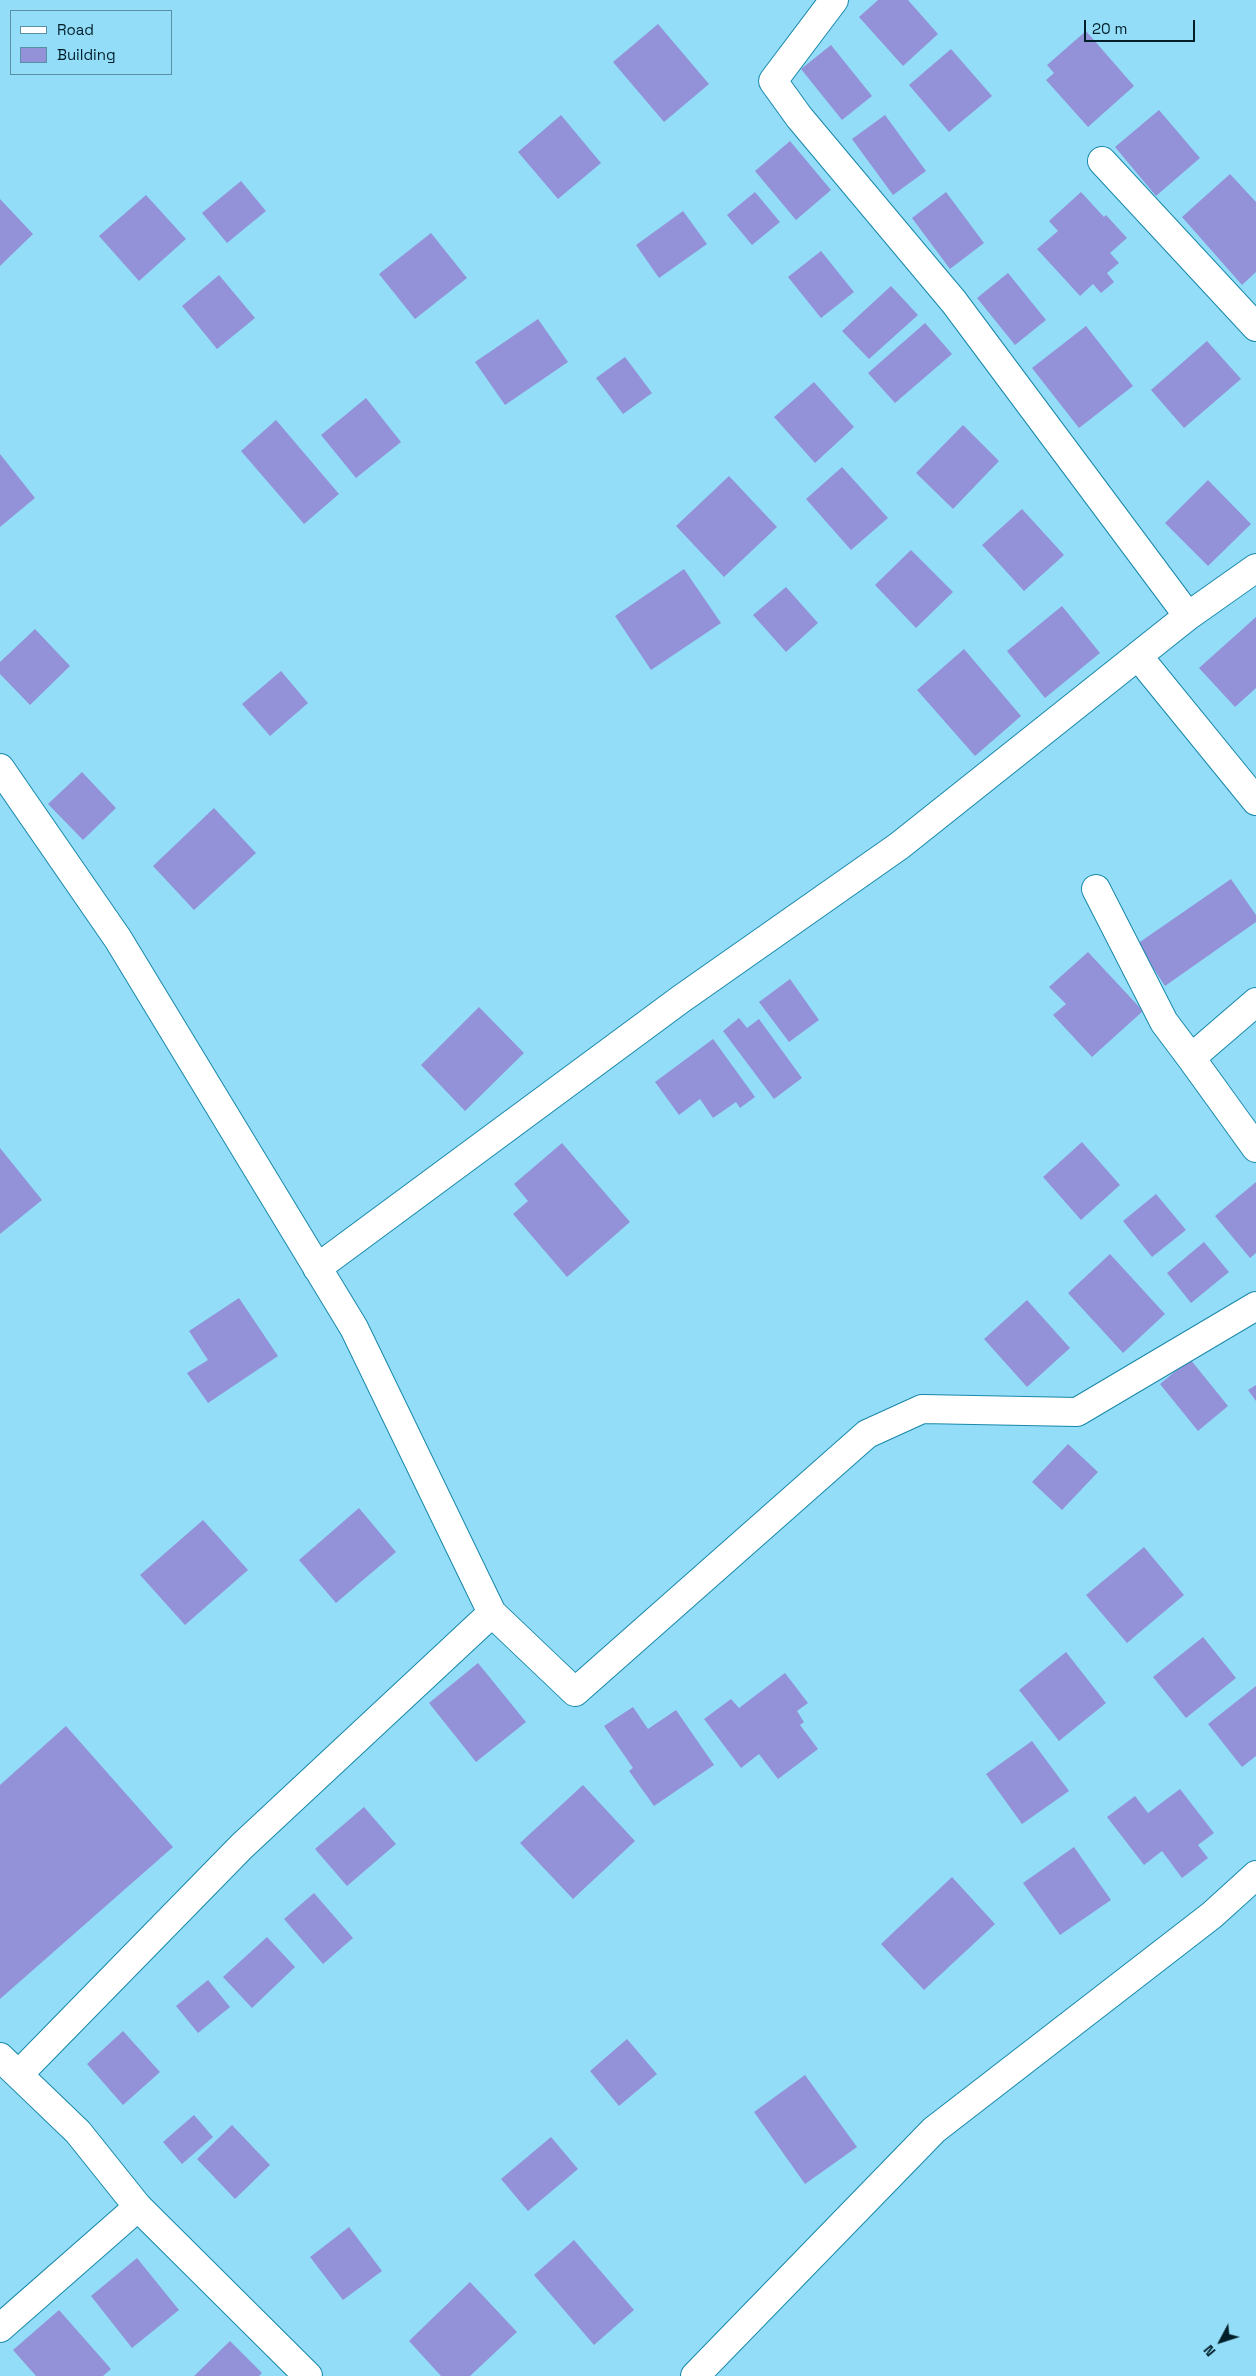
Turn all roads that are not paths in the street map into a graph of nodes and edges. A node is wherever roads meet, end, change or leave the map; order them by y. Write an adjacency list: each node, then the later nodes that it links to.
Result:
1 (834, 0): 5 (street)
2 (1102, 161): 3 (street)
3 (1256, 327)
4 (1256, 568): 5 (street)
5 (1188, 616): 6 (street)
6 (1138, 656): 8 (street); 13 (street)
7 (0, 768): 13 (street)
8 (1256, 801)
9 (1096, 889): 11 (street)
10 (1256, 1002): 11 (street)
11 (1191, 1058): 12 (street)
12 (1256, 1148)
13 (317, 1268): 15 (street)
14 (1256, 1306): 15 (street)
15 (492, 1613): 17 (street)
16 (1256, 1875): 21 (street)
17 (10, 2065): 18 (street)
18 (138, 2207): 19 (street); 20 (street)
19 (0, 2328)
20 (308, 2376)
21 (695, 2376)

